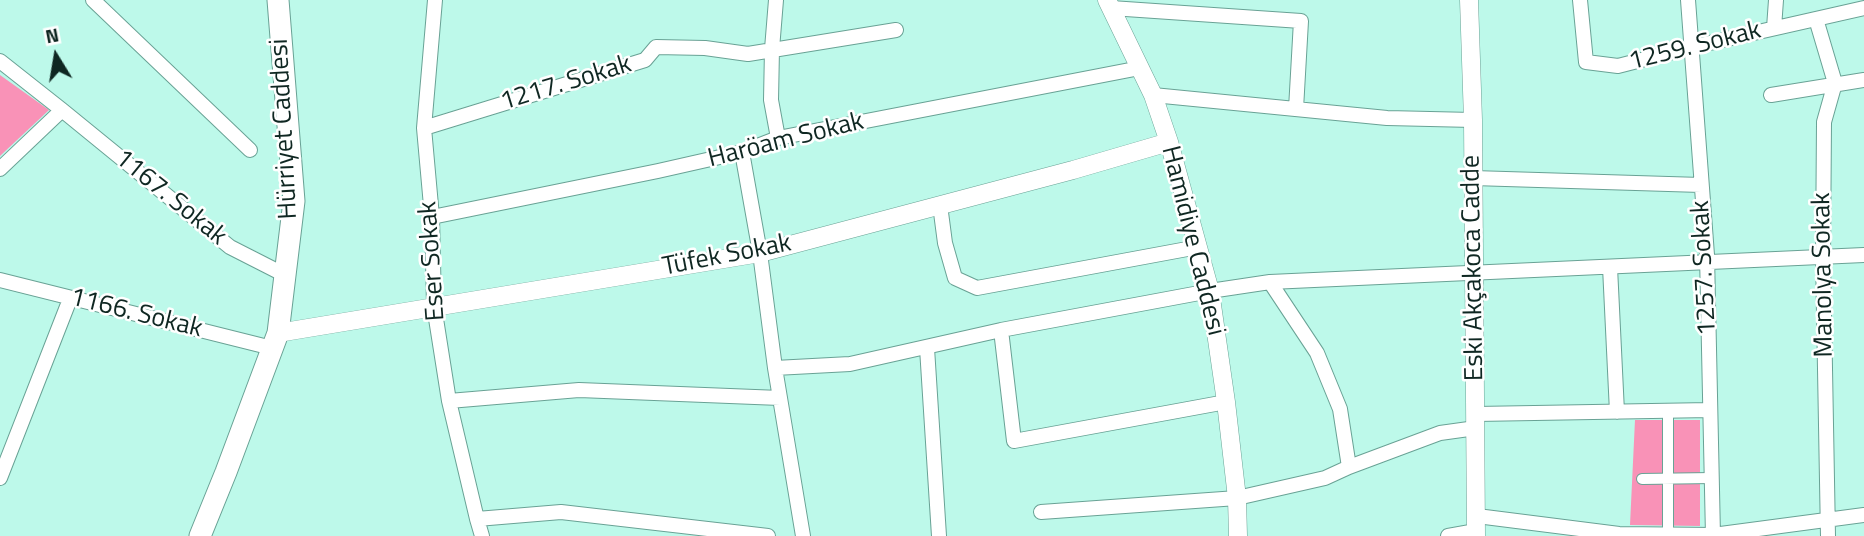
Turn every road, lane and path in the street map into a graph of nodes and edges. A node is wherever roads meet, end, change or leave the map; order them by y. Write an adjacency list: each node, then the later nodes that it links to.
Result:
1 (93, 0): 28 (street)
2 (278, 0): 42 (main road, Hürriyet Caddesi)
3 (435, 0): 25 (street, Eser Sokak)
4 (776, 0): 15 (street)
5 (1469, 0): 24 (street, Eski Akçakoca Cadde)
6 (1580, 0): 14 (street, 1259. Sokak)
7 (1688, 0): 14 (street, 1257. Sokak)
8 (1776, 0): 12 (street)
9 (1109, 4): 17 (street, Hamidiye Caddesi); 22 (street)
10 (1864, 8): 11 (street, 1259. Sokak)
11 (1816, 19): 12 (street, 1259. Sokak); 19 (street)
12 (1774, 28): 14 (street, 1259. Sokak)
13 (896, 30): 15 (street)
14 (1692, 47): 32 (street, 1257. Sokak)
15 (772, 49): 25 (street, 1217. Sokak); 26 (street)
16 (0, 61): 23 (street, 1167. Sokak)
17 (1140, 68): 20 (street, Hamidiye Caddesi); 26 (street, Haröam Sokak)
18 (1864, 79): 19 (street)
19 (1835, 83): 21 (street); 38 (street, Manolya Sokak)
20 (1153, 95): 22 (street); 27 (street, Hamidiye Caddesi)
21 (1771, 95)
22 (1296, 109): 24 (street)
23 (62, 110): 30 (street); 42 (street, 1167. Sokak)
24 (1473, 120): 31 (street, Eski Akçakoca Cadde)
25 (424, 128): 34 (street, Eser Sokak)
26 (778, 138): 29 (street, Haröam Sokak)
27 (1169, 142): 33 (street, Tüfek Sokak); 35 (street, Hamidiye Caddesi)
28 (250, 150)
29 (742, 152): 34 (street, Haröam Sokak); 36 (street)
30 (0, 169)
31 (1473, 178): 32 (street); 41 (street, Eski Akçakoca Cadde)
32 (1701, 185): 39 (street, 1257. Sokak)
33 (940, 205): 35 (street); 36 (street, Tüfek Sokak)
34 (432, 217): 47 (street, Eser Sokak)
35 (1198, 247): 45 (street, Hamidiye Caddesi)
36 (760, 253): 47 (street, Tüfek Sokak); 51 (street)
37 (1864, 255): 38 (street)
38 (1823, 257): 39 (street); 69 (street, Manolya Sokak)
39 (1707, 263): 40 (street); 55 (street, 1257. Sokak)
40 (1610, 267): 41 (street); 57 (street)
41 (1474, 274): 44 (street); 58 (street, Eski Akçakoca Cadde)
42 (285, 275): 49 (main road, Hürriyet Caddesi)
43 (0, 280): 46 (street, 1166. Sokak)
44 (1270, 282): 45 (street); 59 (street)
45 (1210, 291): 48 (street); 54 (street, Hamidiye Caddesi)
46 (70, 299): 49 (street, 1166. Sokak); 60 (street)
47 (434, 306): 49 (street, Tüfek Sokak); 53 (street, Eser Sokak)
48 (1001, 330): 50 (street); 54 (street)
49 (275, 340): 72 (main road, Hürriyet Caddesi)
50 (927, 348): 51 (street); 76 (street)
51 (775, 368): 52 (street)
52 (780, 398): 53 (street); 75 (street)
53 (449, 401): 67 (street, Eser Sokak)
54 (1227, 402): 64 (street, Hamidiye Caddesi)
55 (1710, 410): 56 (street); 61 (street, 1257. Sokak)
56 (1668, 411): 57 (street); 63 (street)
57 (1617, 412): 58 (street)
58 (1476, 421): 59 (street); 68 (street, Eski Akçakoca Cadde)
59 (1349, 467): 64 (street)
60 (0, 478)
61 (1712, 478): 63 (street); 79 (street, 1257. Sokak)
62 (1642, 479): 63 (street)
63 (1668, 480): 71 (street)
64 (1237, 498): 65 (street); 77 (street, Hamidiye Caddesi)
65 (1041, 512)
66 (1864, 515): 69 (street)
67 (477, 519): 73 (street, Eser Sokak); 74 (street)
68 (1476, 528): 70 (street); 78 (street)
69 (1828, 529): 79 (street)
70 (1609, 534): 71 (street)
71 (1668, 535): 79 (street)
72 (200, 536)
73 (482, 536)
74 (768, 536)
75 (803, 536)
76 (939, 536)
77 (1238, 536)
78 (1448, 536)
79 (1713, 536)

